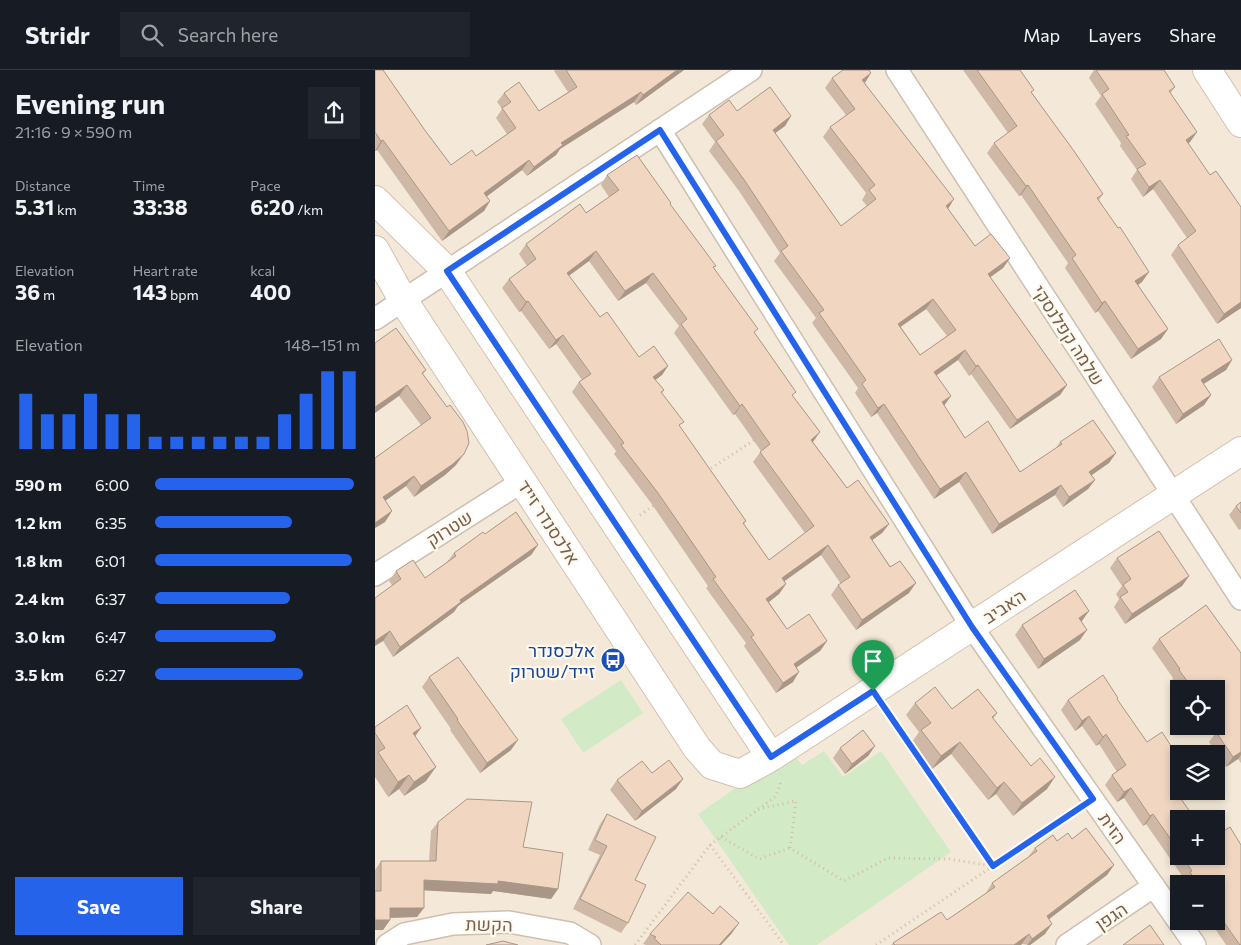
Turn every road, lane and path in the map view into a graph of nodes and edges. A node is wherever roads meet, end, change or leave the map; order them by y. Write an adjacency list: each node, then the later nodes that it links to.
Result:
1 (751, 70): 5 (street)
2 (897, 70): 15 (street, שלמה קפלנסקי)
3 (1207, 70): 4 (street)
4 (1241, 123)
5 (660, 130): 8 (street); 20 (street, הזית)
6 (375, 200): 8 (street)
7 (375, 250): 9 (street, אלכסנדר זייד)
8 (447, 271): 9 (street); 17 (street)
9 (403, 300): 10 (street); 14 (street, אלכסנדר זייד)
10 (375, 319)
11 (759, 437): 13 (path)
12 (1241, 451): 15 (street, האביב)
13 (701, 474)
14 (523, 481): 18 (street, שטרוק); 23 (street, אלכסנדר זייד)
15 (1173, 496): 19 (street, שלמה קפלנסקי); 20 (street, האביב)
16 (660, 502): 17 (path)
17 (619, 529): 22 (street)
18 (375, 575)
19 (1241, 599)
20 (972, 627): 21 (street, האביב); 25 (street, הזית)
21 (873, 691): 22 (street, האביב); 30 (path)
22 (771, 757): 23 (street, האביב)
23 (740, 774)
24 (776, 796): 26 (path)
25 (1093, 799): 30 (path); 31 (street, הזית)
26 (758, 809): 27 (path); 29 (path)
27 (721, 837): 28 (path); 29 (path)
28 (710, 845): 34 (path); 35 (path)
29 (791, 848): 30 (path)
30 (993, 866): 36 (path)
31 (1154, 886): 37 (street, הגפן); 38 (street, הזית)
32 (387, 945): 33 (street, הקשת)
33 (590, 945)
34 (635, 945)
35 (784, 945)
36 (877, 945)
37 (1067, 945)
38 (1195, 945)

